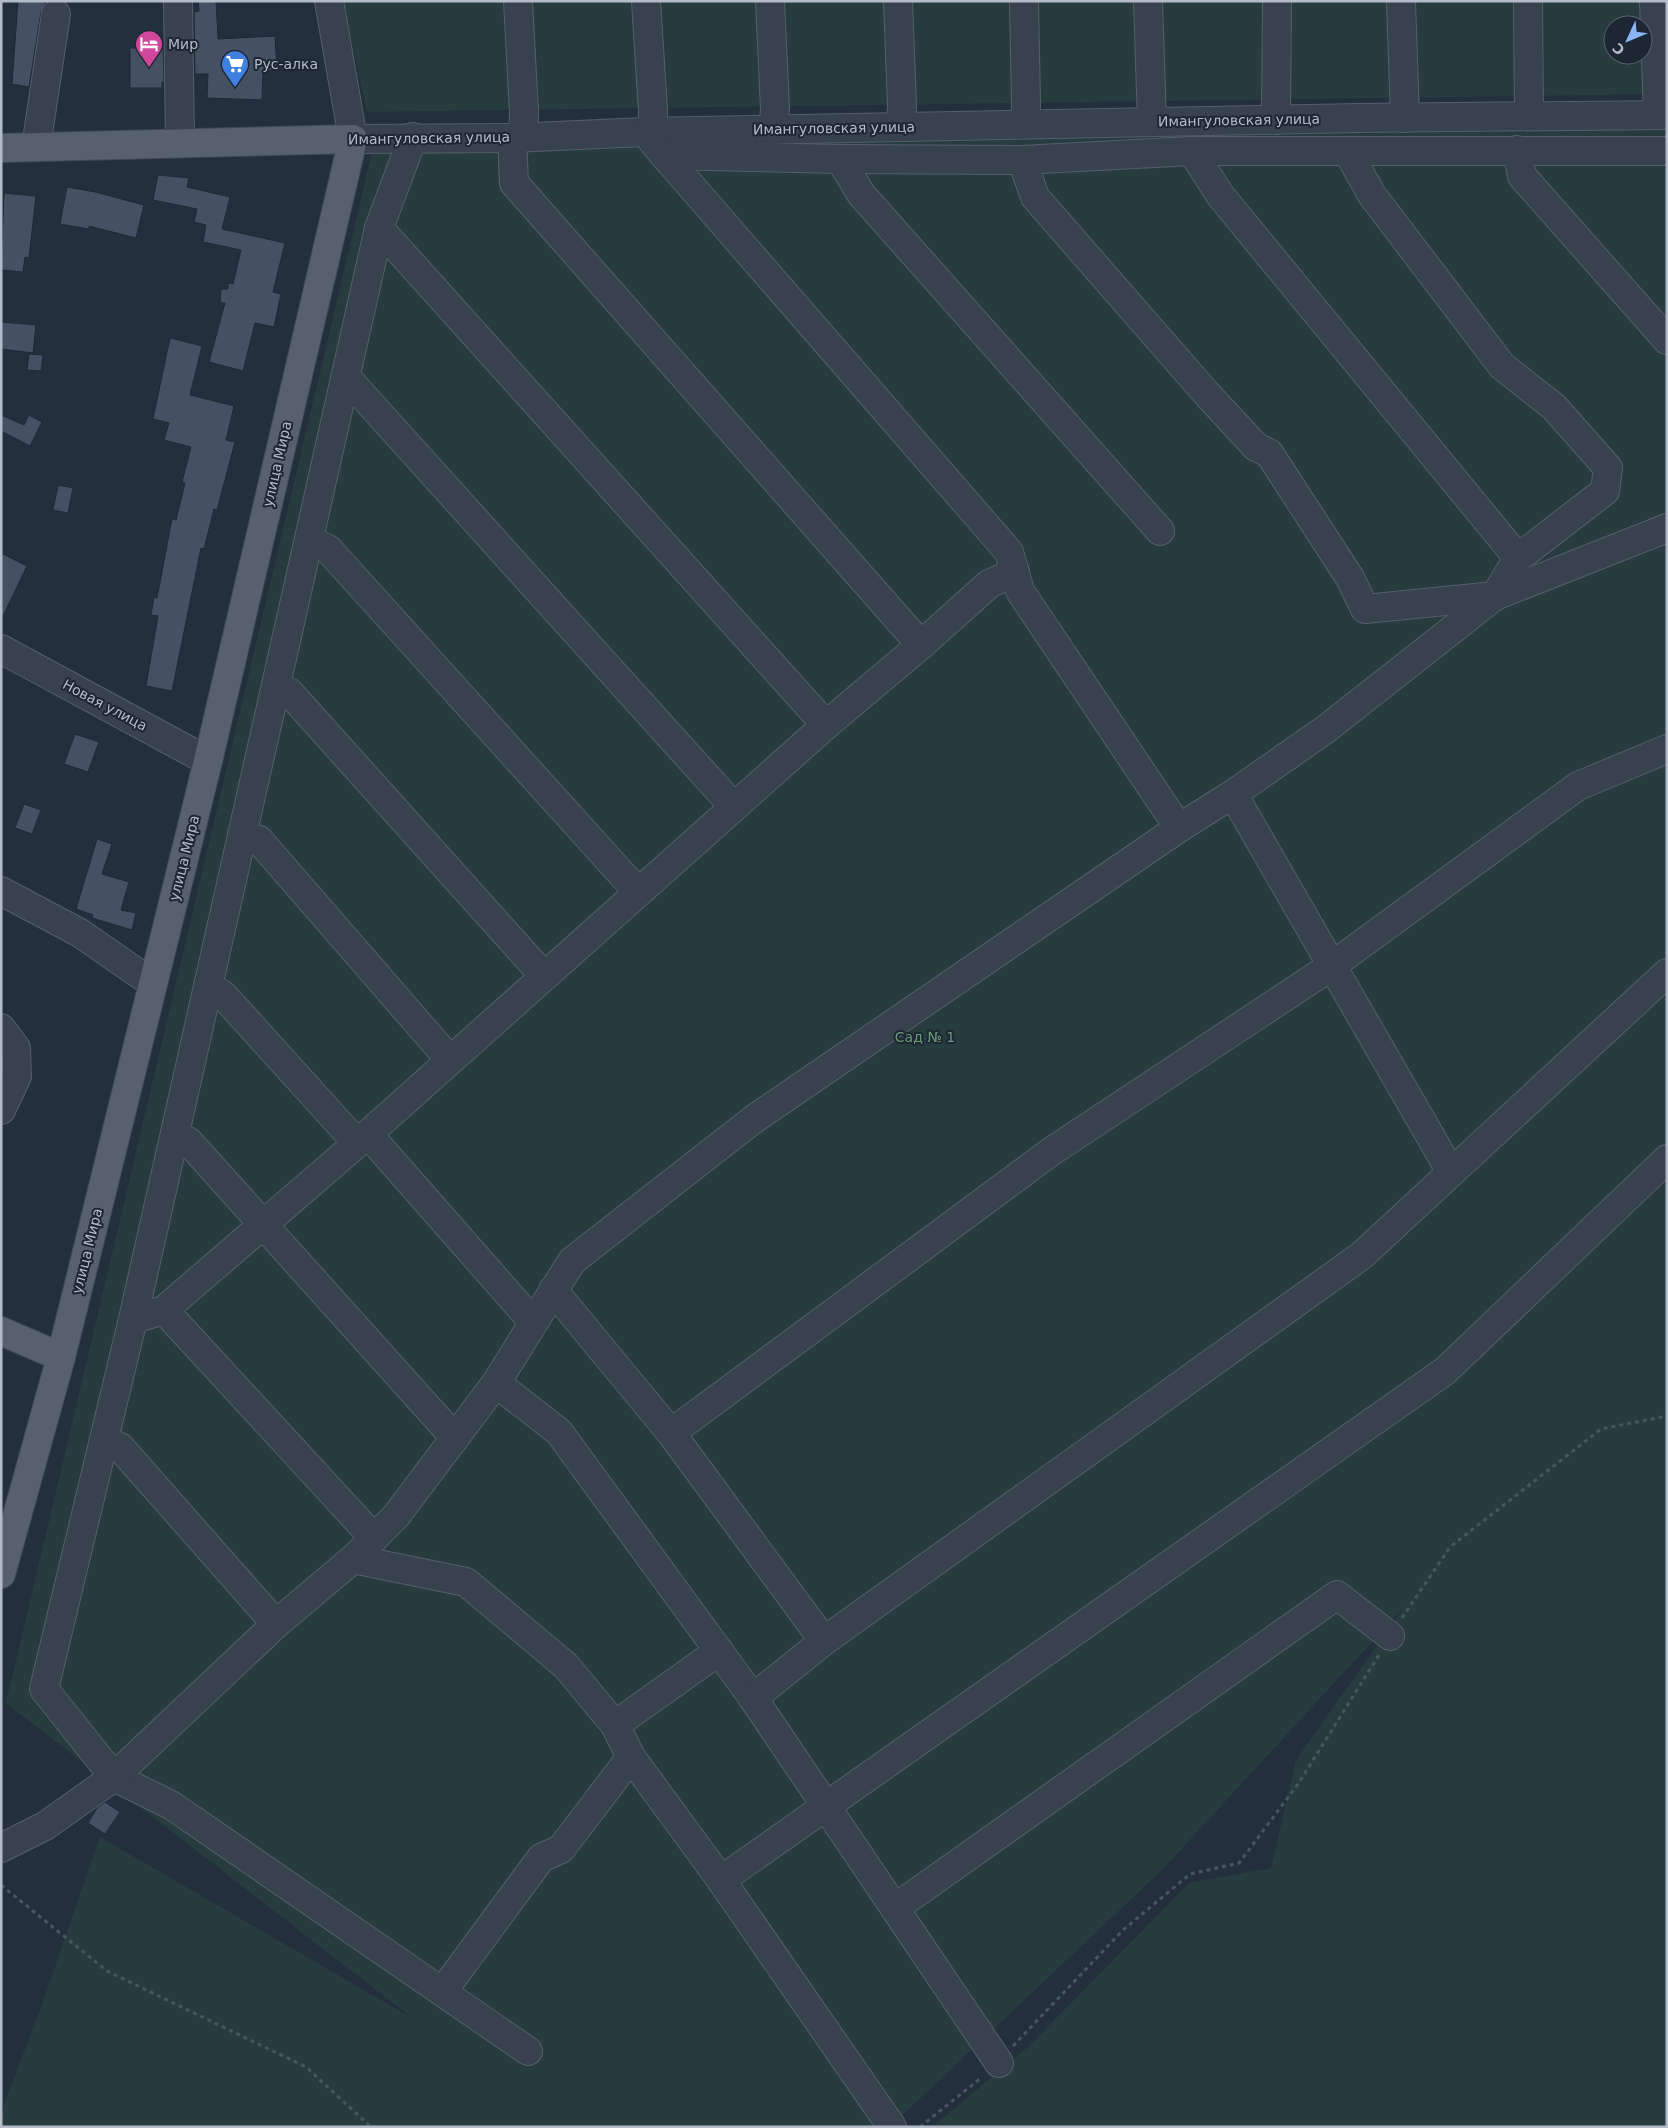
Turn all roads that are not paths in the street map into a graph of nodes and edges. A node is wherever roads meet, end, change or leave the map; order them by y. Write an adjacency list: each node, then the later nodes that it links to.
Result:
1 (178, 1): 26 (street)
2 (329, 1): 24 (street)
3 (518, 1): 23 (street)
4 (646, 1): 25 (street)
5 (770, 1): 21 (street)
6 (898, 1): 20 (street)
7 (1024, 1): 19 (street)
8 (1148, 1): 18 (street)
9 (1277, 1): 17 (street)
10 (1401, 1): 16 (street)
11 (1528, 1): 15 (street)
12 (1654, 1): 14 (street)
13 (56, 14): 27 (street)
14 (1662, 115): 15 (street, Имангуловская улица)
15 (1529, 116): 16 (street, Имангуловская улица)
16 (1404, 118): 17 (street, Имангуловская улица)
17 (1276, 120): 18 (street, Имангуловская улица)
18 (1152, 122): 19 (street, Имангуловская улица)
19 (1025, 124): 20 (street, Имангуловская улица)
20 (900, 127): 21 (street, Имангуловская улица)
21 (773, 130): 25 (street, Имангуловская улица)
22 (413, 137): 23 (street, Имангуловская улица); 24 (street, Имангуловская улица); 35 (street)
23 (517, 137): 25 (street, Имангуловская улица); 44 (street)
24 (353, 139): 26 (main road, Имангуловская улица); 49 (main road, улица Мира)
25 (654, 140): 33 (street); 42 (street)
26 (180, 144): 27 (main road, Имангуловская улица)
27 (36, 147): 28 (main road, Имангуловская улица)
28 (1, 148)
29 (1517, 150): 31 (street); 32 (street); 36 (street)
30 (1192, 151): 32 (street); 34 (street); 41 (street)
31 (1667, 151)
32 (1348, 152): 41 (street)
33 (840, 159): 34 (street); 39 (street)
34 (1022, 160): 43 (street)
35 (379, 228): 37 (street); 47 (street)
36 (1667, 340)
37 (346, 377): 40 (street); 51 (street)
38 (1667, 528): 43 (street)
39 (1160, 531)
40 (309, 540): 46 (street); 55 (street)
41 (1518, 558): 43 (street)
42 (1015, 572): 44 (street); 52 (street)
43 (1495, 596): 50 (street)
44 (922, 645): 47 (street)
45 (1, 649): 49 (street, Новая улица)
46 (276, 688): 53 (street); 58 (street)
47 (826, 725): 51 (street)
48 (1667, 749): 56 (street)
49 (208, 761): 59 (main road, улица Мира)
50 (1233, 794): 52 (street); 56 (street)
51 (734, 807): 55 (street)
52 (1179, 828): 69 (street)
53 (242, 835): 60 (street); 62 (street)
54 (1, 890): 59 (street)
55 (638, 892): 58 (street)
56 (1332, 965): 67 (street); 76 (street)
57 (1667, 973): 67 (street)
58 (544, 976): 62 (street)
59 (152, 983): 74 (main road, улица Мира)
60 (208, 986): 64 (street); 65 (street)
61 (1, 1028): 63 (street)
62 (450, 1060): 65 (street)
63 (1, 1110)
64 (175, 1134): 68 (street); 71 (street)
65 (363, 1138): 68 (street); 72 (street)
66 (1667, 1158): 90 (street)
67 (1451, 1172): 84 (street)
68 (262, 1225): 70 (street); 77 (street)
69 (553, 1290): 72 (street); 76 (street)
70 (164, 1310): 71 (street); 79 (street)
71 (133, 1319): 78 (street)
72 (533, 1322): 75 (street)
73 (1, 1331): 74 (main road)
74 (60, 1357): 81 (main road, улица Мира)
75 (496, 1383): 77 (street); 85 (street)
76 (671, 1433): 84 (street)
77 (455, 1438): 79 (street)
78 (104, 1440): 82 (street); 89 (street)
79 (374, 1538): 80 (street)
80 (354, 1559): 82 (street); 87 (street)
81 (1, 1574)
82 (276, 1624): 89 (street)
83 (1390, 1636): 93 (street)
84 (824, 1641): 86 (street)
85 (719, 1651): 86 (street); 87 (street)
86 (753, 1698): 90 (street)
87 (615, 1725): 88 (street)
88 (631, 1757): 92 (street); 94 (street)
89 (114, 1778): 91 (street); 94 (street)
90 (828, 1807): 92 (street); 93 (street)
91 (1, 1848)
92 (721, 1880): 97 (street)
93 (895, 1908): 96 (street)
94 (443, 1991): 95 (street)
95 (528, 2051)
96 (999, 2063)
97 (892, 2127)

